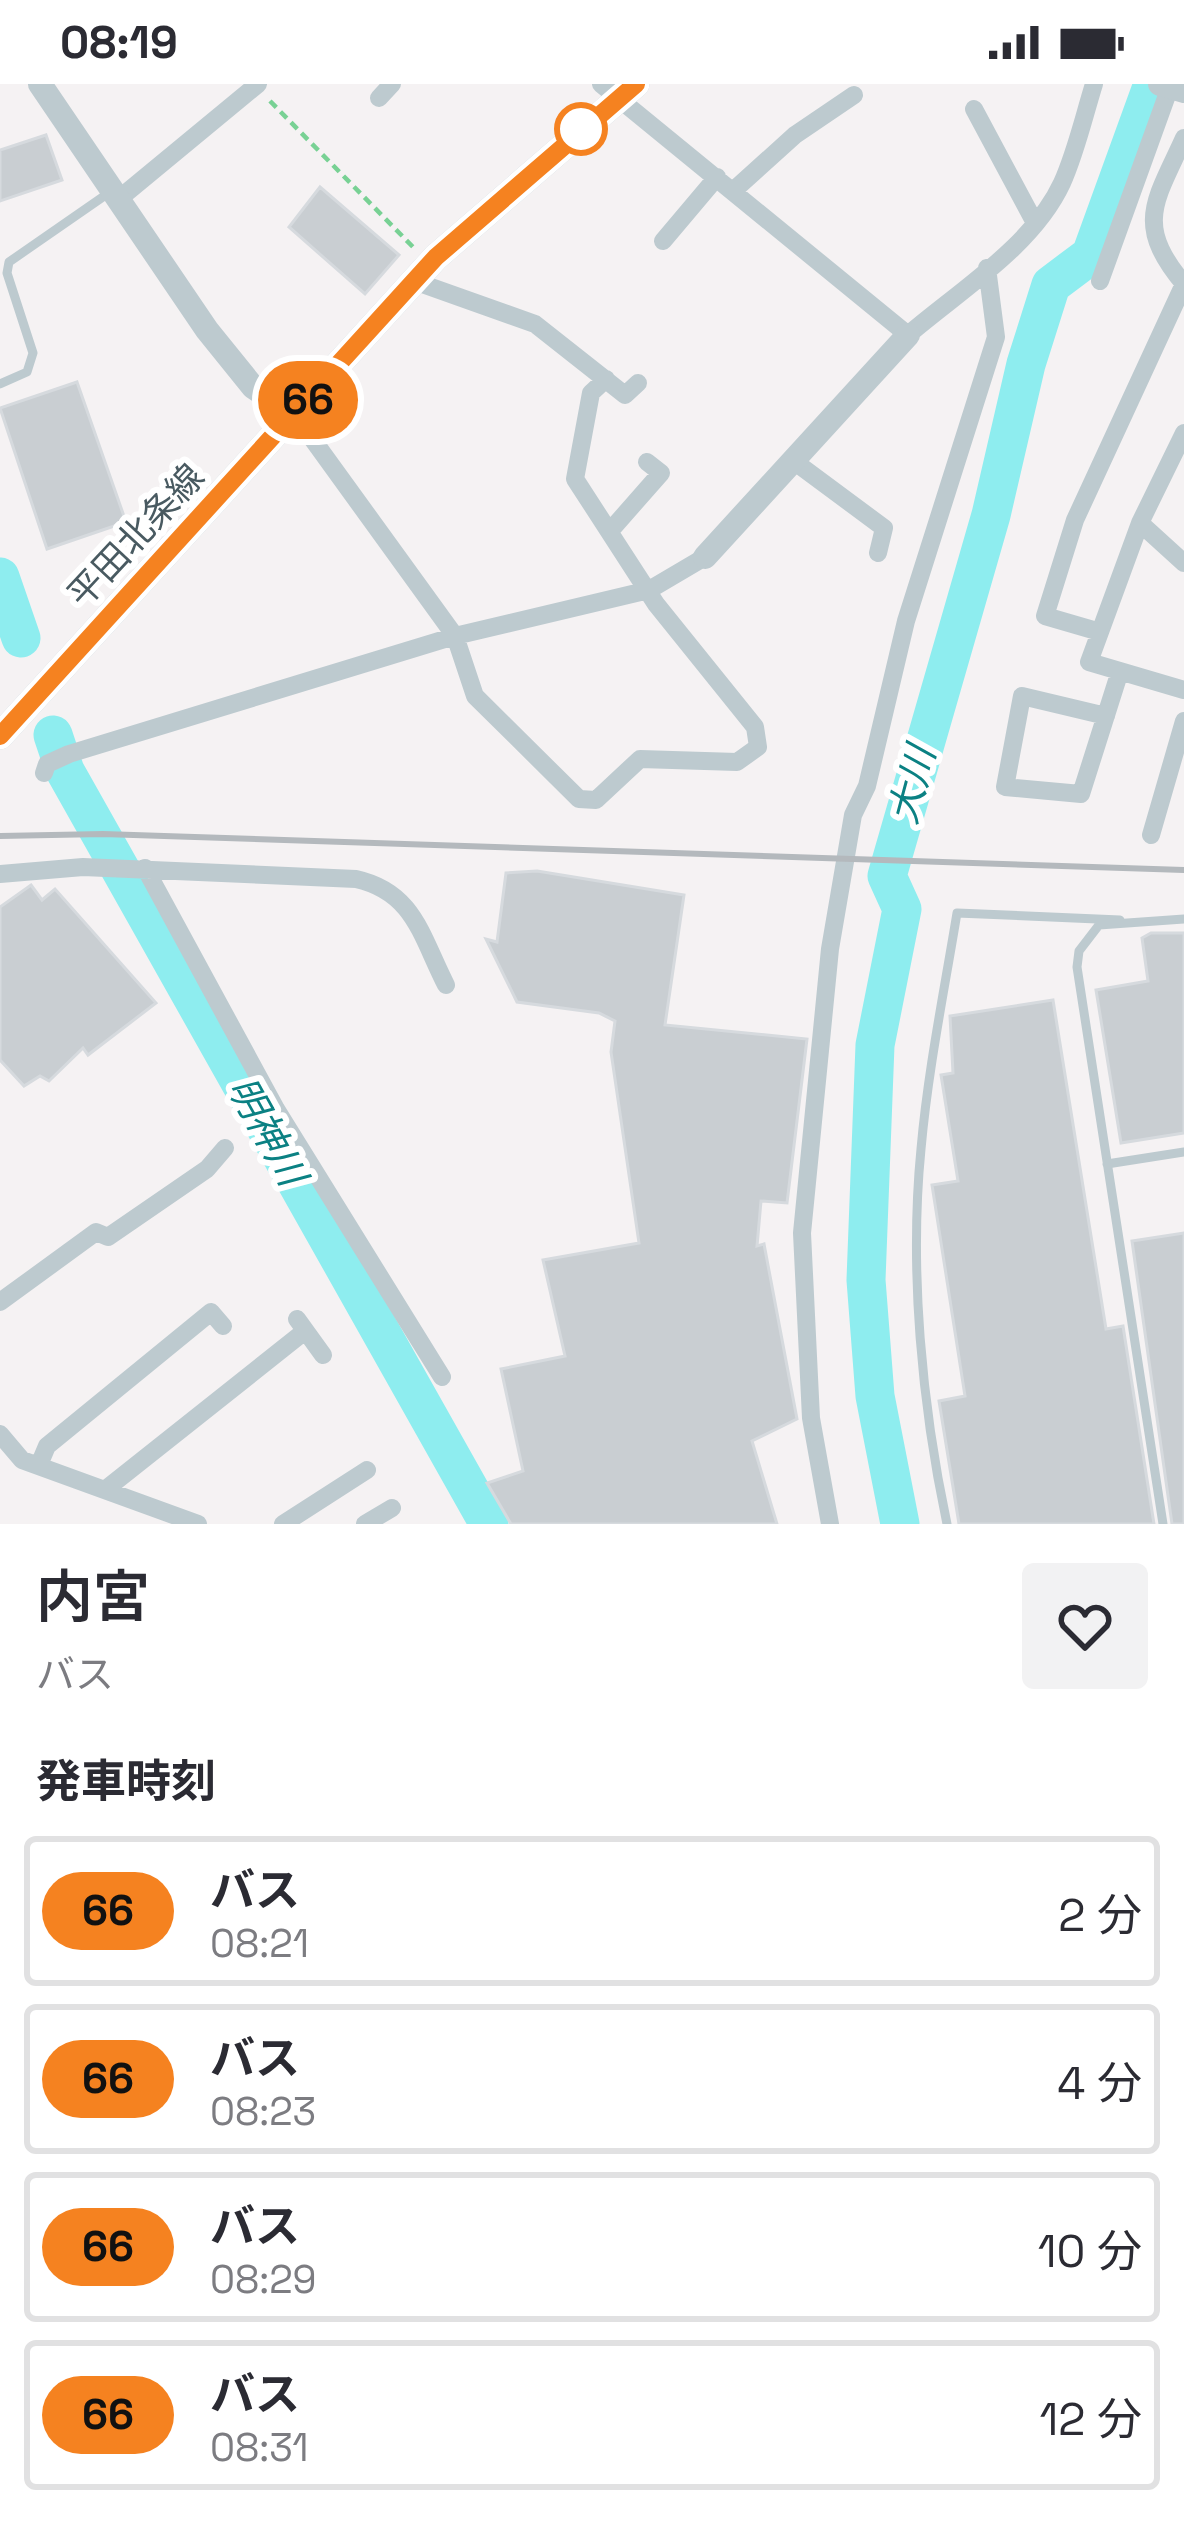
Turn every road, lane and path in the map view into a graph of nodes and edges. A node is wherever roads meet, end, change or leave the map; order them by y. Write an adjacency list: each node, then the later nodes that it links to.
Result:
1 (40, 84): 11 (street)
2 (1094, 84): 12 (street)
3 (256, 85): 11 (street); 15 (path)
4 (1169, 87): 16 (street)
5 (618, 88): 9 (street); 15 (main road, 平田北条線)
6 (854, 95): 10 (street)
7 (974, 109): 12 (street)
8 (1184, 138): 31 (street)
9 (717, 177): 10 (street); 13 (street)
10 (733, 190): 17 (street)
11 (117, 193): 20 (lane); 21 (street)
12 (1035, 223): 14 (street)
13 (663, 241)
14 (987, 268): 17 (street); 60 (street)
15 (422, 272): 18 (street); 21 (main road, 平田北条線)
16 (1100, 280)
17 (908, 335): 24 (street)
18 (605, 379): 19 (street); 26 (street)
19 (638, 383)
20 (0, 384)
21 (295, 415): 32 (street); 37 (main road, 平田北条線)
22 (1184, 433): 25 (street)
23 (647, 462): 26 (street)
24 (795, 462): 27 (street); 28 (street)
25 (1140, 523): 29 (street); 31 (street)
26 (610, 531): 30 (street)
27 (878, 553)
28 (705, 556): 30 (street)
29 (1184, 563)
30 (649, 590): 32 (street); 32 (street)
31 (1100, 632): 33 (street)
32 (455, 635): 38 (street)
33 (1120, 671): 34 (street); 35 (street)
34 (1184, 689)
35 (1106, 716): 35 (street)
36 (1184, 721): 39 (street)
37 (0, 736)
38 (44, 772)
39 (1151, 836)
40 (138, 868): 41 (street); 44 (street); 51 (street)
41 (0, 874)
42 (1184, 919): 43 (lane)
43 (1120, 920): 47 (lane); 61 (lane)
44 (446, 985)
45 (225, 1148): 48 (street)
46 (1184, 1152): 47 (lane)
47 (1107, 1164): 62 (lane)
48 (0, 1302)
49 (223, 1326): 53 (street)
50 (323, 1355): 55 (street)
51 (442, 1377)
52 (0, 1434): 53 (street)
53 (39, 1465): 55 (street)
54 (367, 1470): 58 (street)
55 (106, 1489): 57 (street)
56 (392, 1508): 59 (street)
57 (198, 1524)
58 (283, 1524)
59 (365, 1524)
60 (830, 1524)
61 (947, 1524)
62 (1163, 1524)

